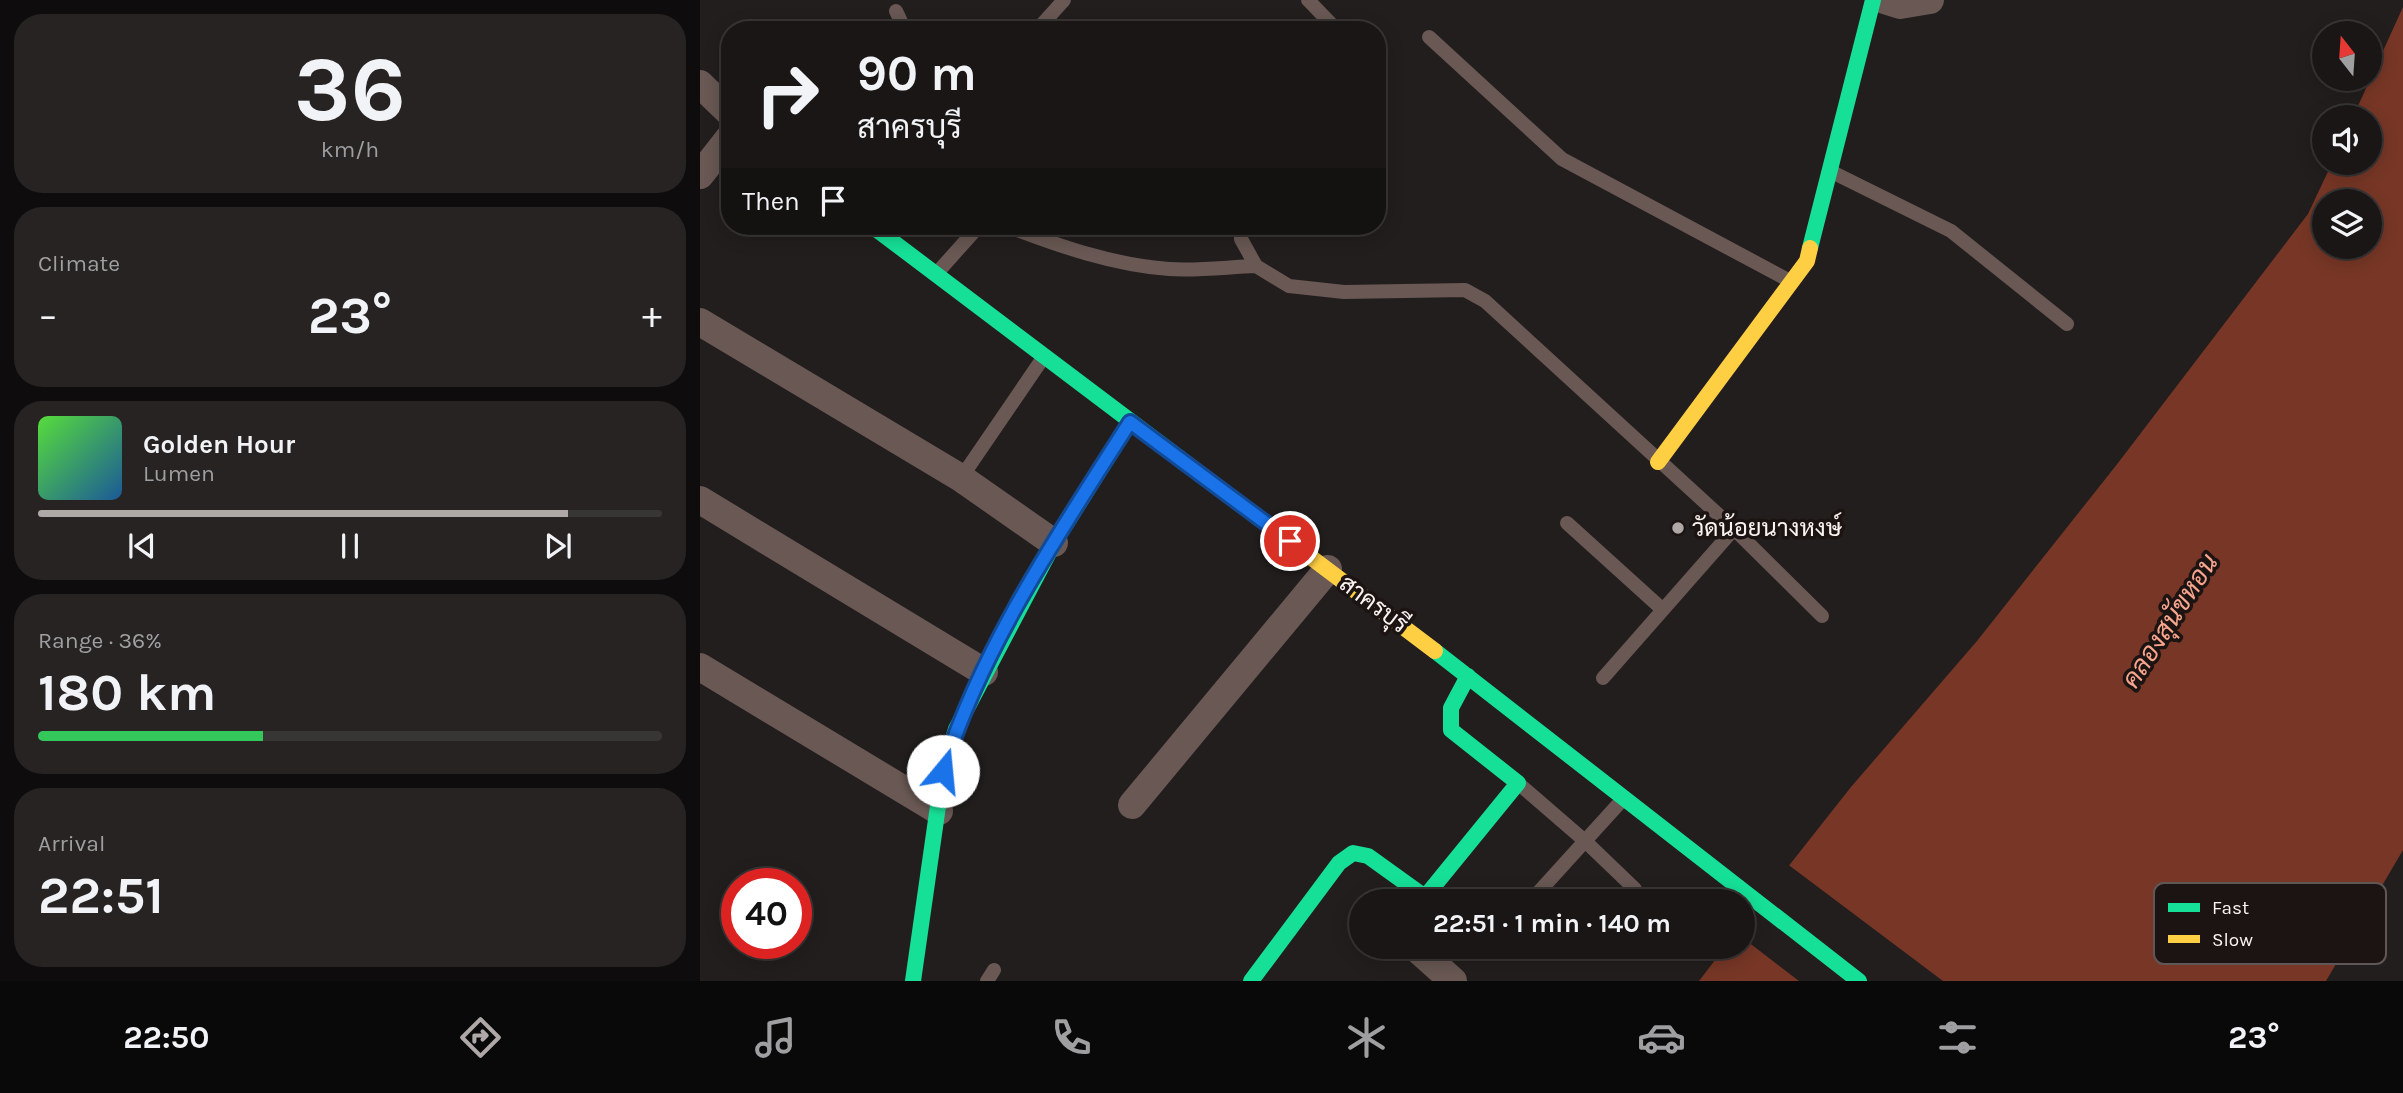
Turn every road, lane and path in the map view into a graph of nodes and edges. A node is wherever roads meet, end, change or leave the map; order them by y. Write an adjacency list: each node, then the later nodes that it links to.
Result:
1 (1064, 0): 8 (lane)
2 (1308, 0): 9 (lane)
3 (1873, 0): 14 (street)
4 (1884, 0): 5 (street)
5 (1930, 0)
6 (896, 11): 7 (lane)
7 (901, 21)
8 (1045, 21)
9 (1323, 21)
10 (1429, 37): 22 (lane)
11 (700, 84): 12 (street)
12 (721, 104)
13 (721, 148): 15 (street)
14 (1831, 172): 22 (street); 24 (lane)
15 (700, 175)
16 (884, 235): 21 (street, สาครบุรี)
17 (971, 235): 21 (lane)
18 (1031, 235): 20 (lane)
19 (1241, 235): 20 (lane)
20 (1256, 266): 27 (lane)
21 (935, 275): 25 (street, สาครบุรี)
22 (1791, 282): 27 (street)
23 (700, 322): 28 (street)
24 (2067, 324)
25 (1043, 358): 26 (street, สาครบุรี); 28 (lane)
26 (1130, 422): 32 (street); 33 (street, สาครบุรี)
27 (1658, 462): 31 (lane)
28 (961, 478): 32 (street)
29 (700, 500): 37 (street)
30 (1567, 523): 34 (lane)
31 (1734, 529): 34 (lane); 35 (lane)
32 (1055, 543): 37 (street)
33 (1328, 569): 38 (street, สาครบุรี); 42 (street)
34 (1662, 609): 39 (lane)
35 (1822, 616)
36 (700, 667): 43 (street)
37 (984, 672): 43 (street)
38 (1468, 676): 40 (street); 41 (street, สาครบุรี)
39 (1603, 678)
40 (1518, 783): 44 (lane); 46 (street)
41 (1624, 798): 44 (lane); 53 (street, สาครบุรี)
42 (1132, 805)
43 (939, 811): 50 (street)
44 (1584, 841): 47 (lane); 48 (lane)
45 (1411, 889): 51 (street)
46 (1432, 889)
47 (1541, 889)
48 (1635, 889)
49 (1428, 959): 52 (street)
50 (913, 981)
51 (1251, 981)
52 (1453, 981)
53 (1859, 981)

